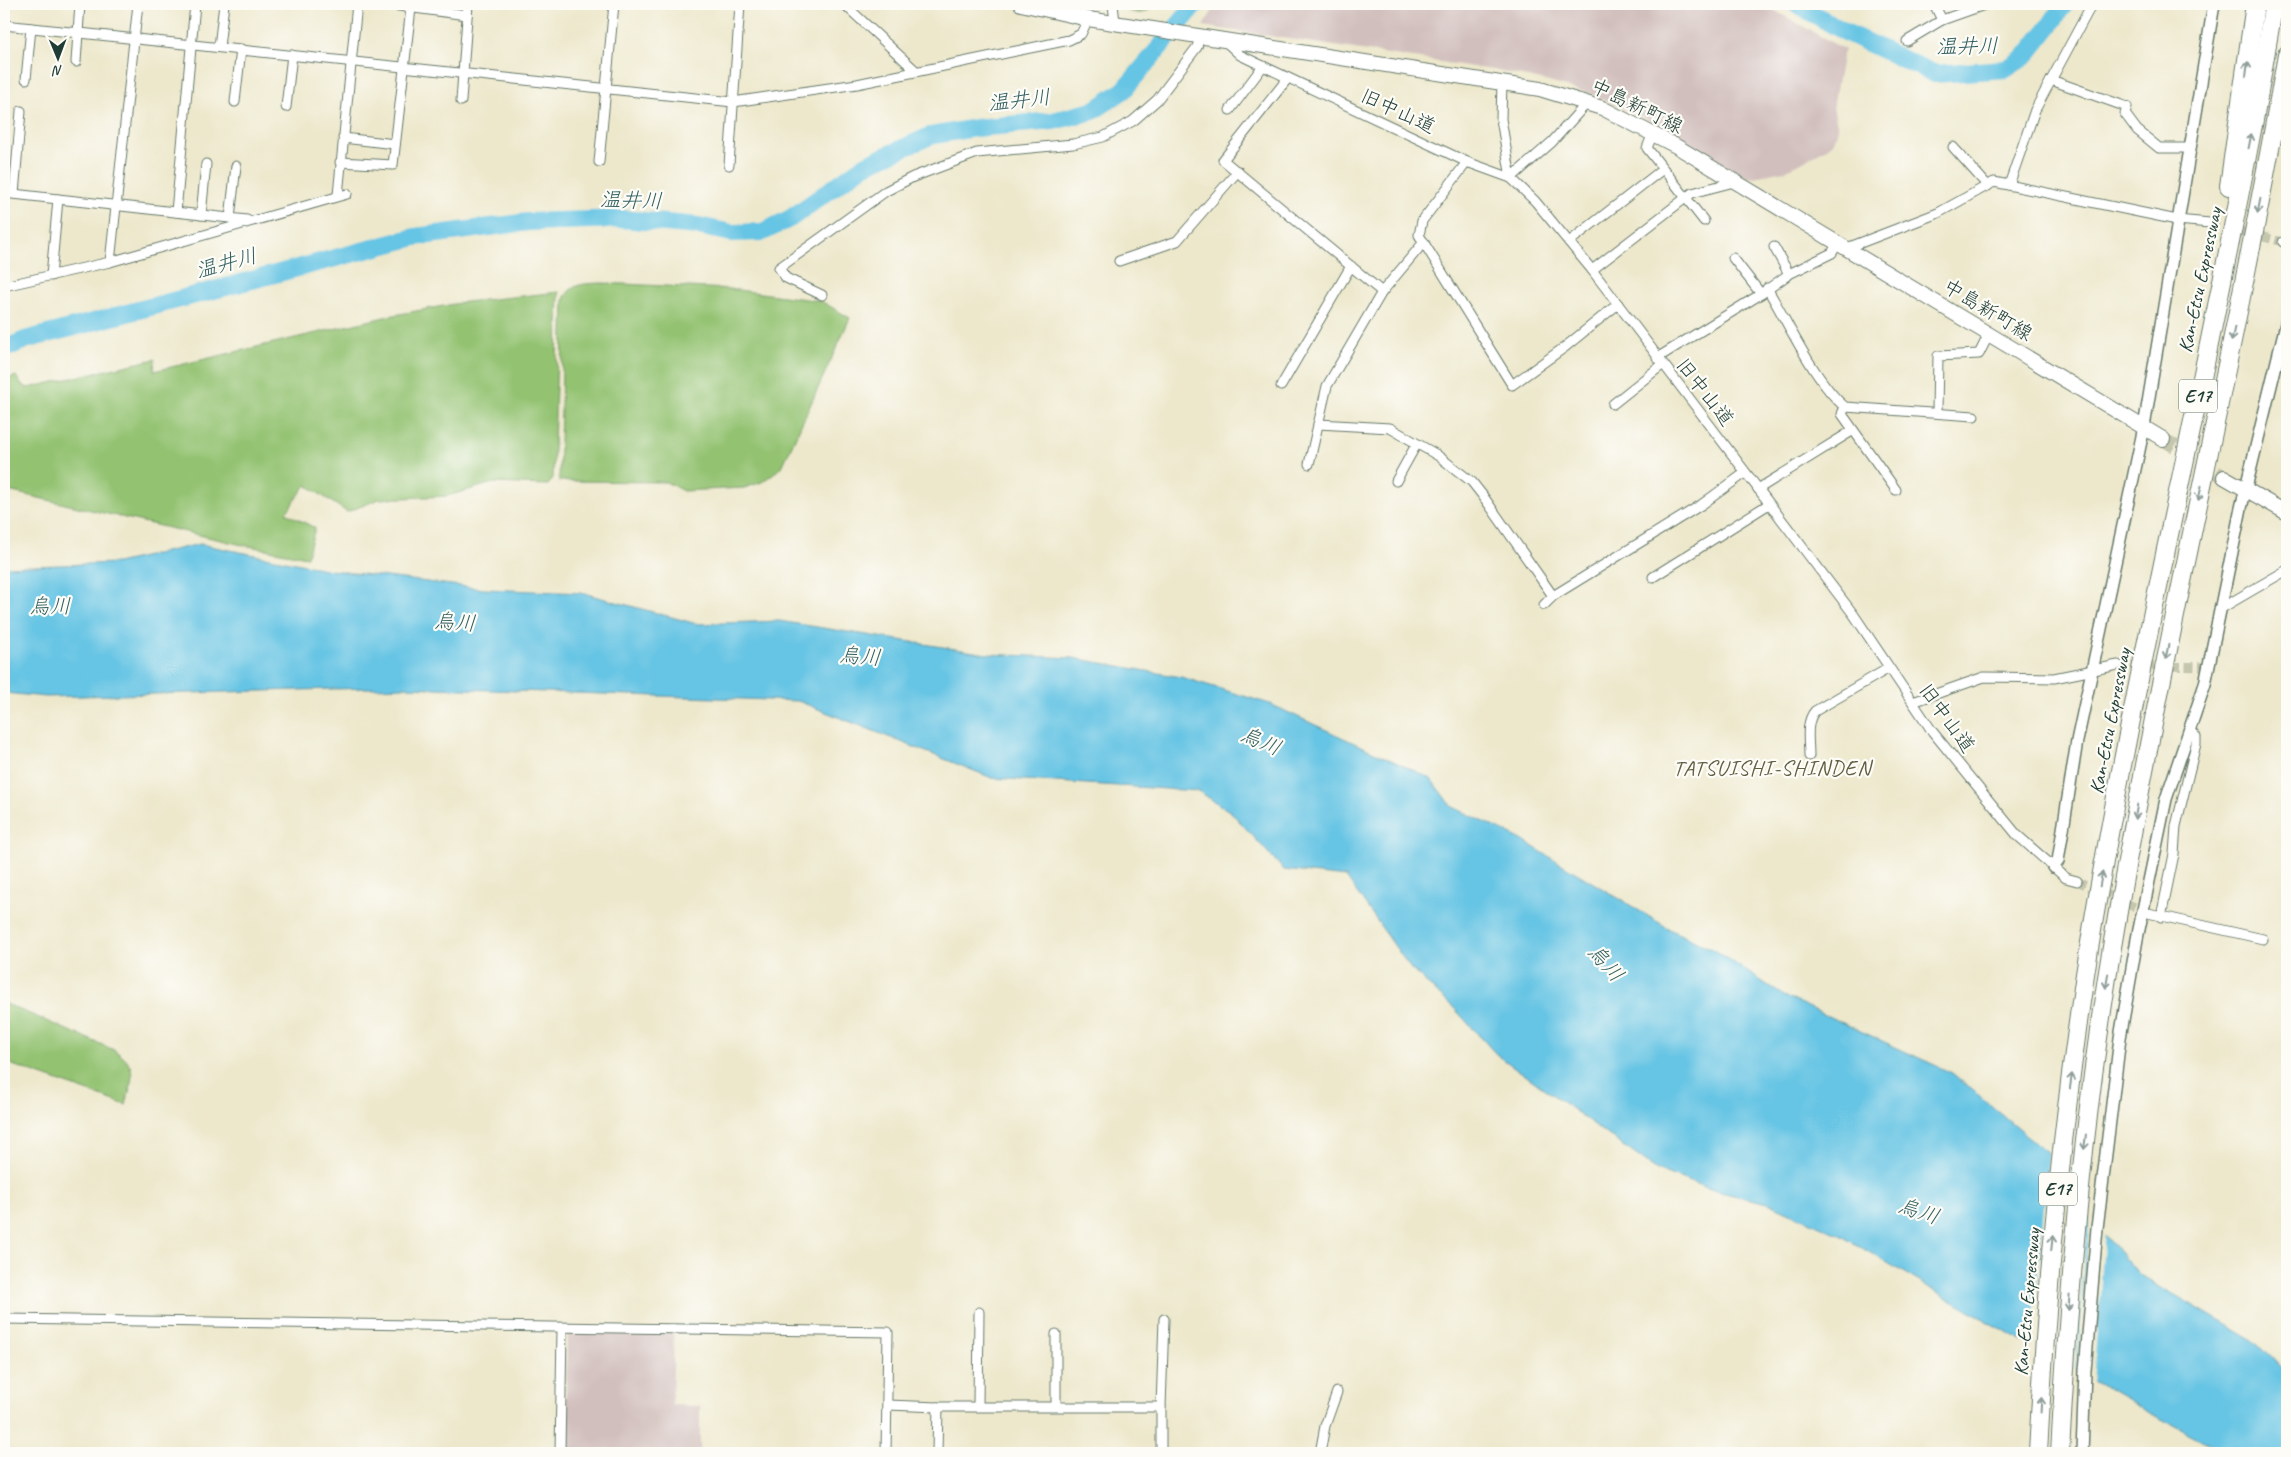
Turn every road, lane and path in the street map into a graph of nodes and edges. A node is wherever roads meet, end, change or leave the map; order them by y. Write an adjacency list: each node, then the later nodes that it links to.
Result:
1 (80, 4): 26 (street)
2 (138, 4): 28 (street)
3 (195, 4): 31 (street)
4 (224, 4): 32 (street)
5 (357, 4): 37 (street)
6 (384, 4): 19 (street)
7 (468, 4): 20 (street)
8 (614, 4): 46 (street)
9 (740, 4): 49 (street)
10 (844, 4): 40 (street)
11 (1021, 4): 21 (main road, 中島新町線)
12 (1113, 4): 23 (street)
13 (1934, 4): 22 (street)
14 (1987, 4): 22 (street)
15 (2092, 4): 44 (street)
16 (2214, 4): 58 (street)
17 (2255, 4): 132 (highway, one-way to 17)
18 (2274, 4): 132 (highway, Kan-Etsu Expressway / E17, one-way to 18)
19 (411, 8): 20 (street); 38 (street)
20 (467, 15): 41 (street)
21 (1088, 19): 23 (main road, 中島新町線); 40 (street)
22 (1942, 20): 29 (street)
23 (1115, 23): 27 (main road, 中島新町線)
24 (4, 25): 25 (street)
25 (31, 28): 26 (street); 43 (street)
26 (78, 33): 28 (street); 36 (street)
27 (1196, 36): 30 (main road, 中島新町線); 97 (street)
28 (135, 39): 31 (street); 75 (street)
29 (1907, 41)
30 (1226, 42): 39 (street, 旧中山道); 45 (main road, 中島新町線)
31 (191, 44): 32 (street); 76 (street)
32 (219, 47): 33 (street)
33 (241, 49): 34 (street); 48 (street)
34 (292, 55): 37 (street); 51 (street)
35 (2287, 55): 155 (highway, E17, one-way to 155)
36 (76, 62)
37 (351, 62): 38 (street); 55 (street)
38 (403, 65): 41 (street); 56 (street)
39 (1263, 66): 42 (street, 旧中山道); 52 (street)
40 (916, 70): 49 (street)
41 (462, 73): 46 (street); 47 (street)
42 (1288, 78): 61 (street, 旧中山道); 66 (street)
43 (26, 79)
44 (2051, 80): 58 (street); 69 (street)
45 (1502, 82): 50 (main road, 中島新町線); 67 (street)
46 (606, 88): 49 (street); 60 (street)
47 (461, 101)
48 (236, 102)
49 (733, 102): 63 (street)
50 (1587, 102): 54 (main road, 中島新町線); 67 (street)
51 (286, 107)
52 (1230, 110)
53 (21, 111): 72 (street)
54 (1653, 133): 65 (street); 68 (main road, 中島新町線)
55 (343, 138): 56 (street); 59 (street)
56 (395, 144): 59 (street)
57 (1954, 147): 70 (street)
58 (2189, 148): 80 (street)
59 (340, 162): 79 (street)
60 (599, 162)
61 (1467, 162): 67 (street, 旧中山道); 83 (street)
62 (206, 164): 77 (street)
63 (729, 165)
64 (236, 166): 78 (street)
65 (1663, 170): 73 (street); 84 (street)
66 (1238, 171): 88 (street); 90 (street)
67 (1511, 178): 84 (street, 旧中山道)
68 (1734, 182): 73 (street); 85 (main road, 中島新町線)
69 (2009, 185): 70 (street); 80 (street)
70 (1988, 186): 85 (street)
71 (4, 193): 72 (street)
72 (14, 194): 74 (street)
73 (1686, 197): 81 (street); 91 (street)
74 (58, 199): 75 (street); 93 (street)
75 (117, 206): 76 (street); 89 (street)
76 (176, 212): 77 (street)
77 (201, 215): 78 (street)
78 (230, 218): 79 (street)
79 (253, 220): 89 (street)
80 (2177, 220): 82 (street); 108 (street)
81 (1704, 221)
82 (2210, 224)
83 (1424, 242): 96 (street); 98 (street)
84 (1569, 242): 91 (street, 旧中山道)
85 (1842, 246): 92 (street); 100 (main road, 中島新町線)
86 (1774, 247): 92 (street)
87 (1732, 258): 95 (street)
88 (1119, 261)
89 (110, 262): 93 (street)
90 (1351, 266): 96 (street); 102 (street)
91 (1592, 270): 98 (street, 旧中山道)
92 (1789, 274): 95 (street)
93 (51, 276): 94 (street)
94 (4, 286)
95 (1764, 291): 101 (street); 104 (street)
96 (1382, 292): 107 (street)
97 (822, 295)
98 (1618, 304): 101 (street, 旧中山道)
99 (2287, 320): 117 (street)
100 (1989, 334): 105 (street); 108 (main road, 中島新町線)
101 (1660, 361): 103 (street); 113 (street, 旧中山道)
102 (1281, 386)
103 (1613, 404)
104 (1845, 407): 105 (street); 109 (street)
105 (1937, 412): 106 (street)
106 (1974, 416)
107 (1318, 424): 111 (street); 112 (street)
108 (2144, 427): 110 (main road, 中島新町線); 128 (street)
109 (1852, 431): 116 (street); 118 (street)
110 (2163, 439)
111 (1416, 444): 115 (street); 123 (street)
112 (1309, 464)
113 (1745, 473): 116 (street, 旧中山道); 123 (street)
114 (2224, 476): 117 (main road)
115 (1396, 481)
116 (1758, 489): 119 (street, 旧中山道)
117 (2246, 489): 120 (main road); 125 (street)
118 (1896, 490)
119 (1769, 504): 122 (street); 127 (street, 旧中山道)
120 (2287, 513)
121 (2287, 570): 125 (street)
122 (1653, 577)
123 (1553, 596): 124 (street)
124 (1544, 605)
125 (2220, 609): 130 (street)
126 (2118, 665): 128 (street)
127 (1889, 668): 129 (street, 旧中山道); 131 (street)
128 (2091, 669): 129 (street); 133 (street)
129 (1913, 702): 133 (street, 旧中山道)
130 (2190, 731): 136 (street); 156 (street)
131 (1809, 756)
132 (2118, 788): 154 (highway, Kan-Etsu Expressway / E17, one-way to 132)
133 (2053, 867): 134 (street, 旧中山道)
134 (2077, 881)
135 (2148, 913): 136 (street)
136 (2161, 917): 137 (street)
137 (2263, 939)
138 (979, 1312): 146 (street)
139 (4, 1319): 141 (street)
140 (1164, 1319): 148 (street)
141 (562, 1328): 144 (street); 149 (street)
142 (1056, 1334): 145 (street)
143 (1337, 1392): 153 (street)
144 (888, 1405): 147 (street); 150 (street)
145 (1056, 1405): 146 (street); 148 (street)
146 (978, 1406): 147 (street)
147 (938, 1407): 151 (street)
148 (1161, 1407): 152 (street)
149 (560, 1453)
150 (886, 1453)
151 (937, 1453)
152 (1161, 1453)
153 (1320, 1453)
154 (2038, 1453)
155 (2060, 1453)
156 (2082, 1453)

